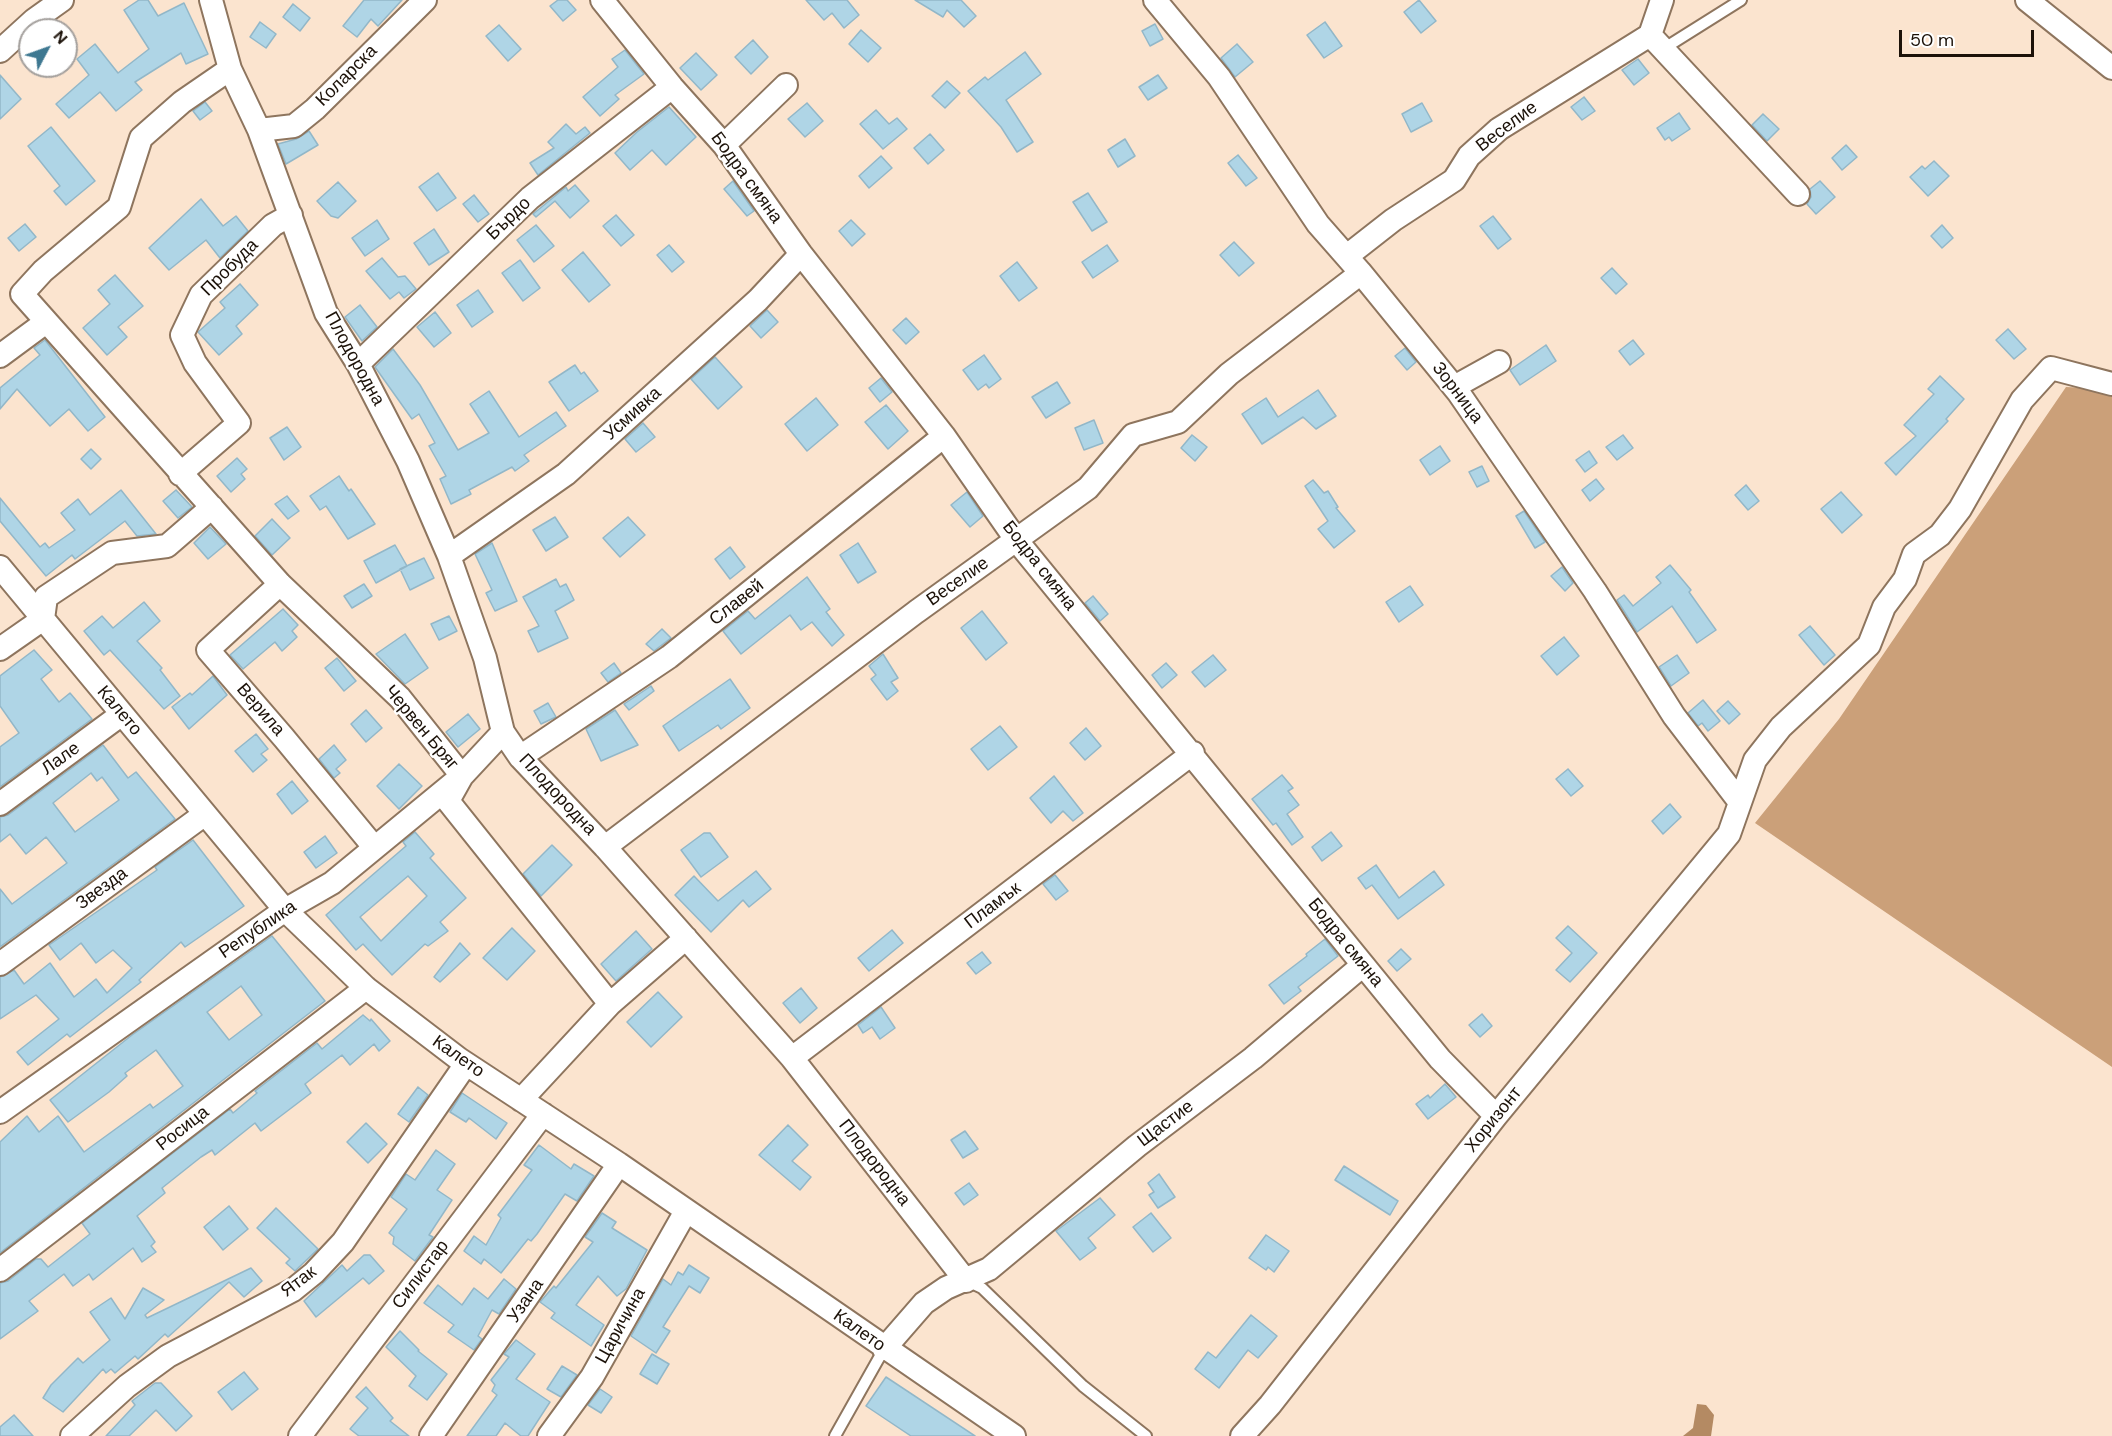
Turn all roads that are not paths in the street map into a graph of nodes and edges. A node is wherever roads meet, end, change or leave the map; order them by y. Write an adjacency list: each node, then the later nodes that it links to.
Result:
1 (62, 0): 10 (street)
2 (211, 0): 12 (street, Плодородна)
3 (425, 0): 15 (street, Коларска)
4 (602, 0): 14 (street, Бодра смяна)
5 (1155, 0): 20 (street, Зорница)
6 (1662, 0): 9 (street)
7 (1741, 0): 9 (lane, Веселие)
8 (2027, 0): 11 (street)
9 (1657, 42): 17 (street); 20 (street, Веселие)
10 (0, 51)
11 (2112, 68)
12 (230, 69): 15 (street, Плодородна); 21 (street, Червен Бряг)
13 (786, 85): 16 (street)
14 (672, 87): 16 (street, Бодра смяна); 24 (street, Бърдо)
15 (259, 130): 18 (street, Плодородна)
16 (724, 145): 19 (street, Бодра смяна)
17 (1797, 194)
18 (291, 215): 24 (street, Плодородна); 28 (street, Пробуда)
19 (801, 254): 27 (street, Бодра смяна); 31 (street, Усмивка)
20 (1354, 264): 26 (street, Зорница); 30 (street, Веселие)
21 (46, 321): 22 (street); 28 (street, Червен Бряг)
22 (0, 356)
23 (1499, 362): 26 (street)
24 (358, 364): 31 (street, Плодородна)
25 (2112, 384): 41 (street, Хоризонт)
26 (1454, 387): 41 (street, Зорница)
27 (944, 436): 30 (street, Бодра смяна); 39 (street, Славей)
28 (180, 474): 29 (street, Червен Бряг)
29 (212, 507): 33 (street, Червен Бряг); 34 (street)
30 (1017, 541): 38 (street, Бодра смяна); 45 (street, Веселие)
31 (449, 556): 37 (street, Плодородна)
32 (0, 567): 34 (street, Калето)
33 (280, 584): 40 (street, Червен Бряг); 44 (street, Верила)
34 (43, 619): 35 (street); 36 (street, Калето)
35 (0, 649)
36 (122, 714): 42 (street, Лале); 43 (street, Калето)
37 (503, 732): 39 (street, Плодородна); 40 (street, Република)
38 (1193, 753): 49 (street, Бодра смяна); 52 (street, Пламък)
39 (520, 757): 45 (street, Плодородна)
40 (462, 776): 44 (street, Република); 51 (street, Червен Бряг)
41 (1739, 801): 57 (street, Хоризонт)
42 (0, 804)
43 (205, 814): 46 (street, Калето); 48 (street, Звезда)
44 (374, 847): 46 (street, Република)
45 (605, 847): 47 (street, Плодородна)
46 (285, 910): 50 (street, Калето); 55 (street, Република)
47 (686, 938): 51 (street); 52 (street, Плодородна)
48 (0, 964)
49 (1363, 965): 57 (street, Бодра смяна); 61 (street, Щастие)
50 (366, 988): 53 (street, Калето); 60 (street, Росица)
51 (610, 1004): 54 (street)
52 (792, 1058): 61 (street, Плодородна)
53 (466, 1064): 54 (street, Калето); 63 (street, Ятак)
54 (521, 1100): 56 (street, Калето)
55 (0, 1112)
56 (543, 1114): 58 (street, Калето); 64 (street, Силистар)
57 (1496, 1116): 70 (street, Хоризонт)
58 (619, 1164): 59 (street, Калето); 65 (street, Узана)
59 (686, 1211): 62 (street, Калето); 66 (street, Царичина)
60 (0, 1270)
61 (966, 1281): 62 (street, Щастие); 69 (lane, Плодородна)
62 (884, 1349): 67 (lane); 68 (street, Калето)
63 (72, 1436)
64 (300, 1436)
65 (431, 1436)
66 (549, 1436)
67 (835, 1436)
68 (1014, 1436)
69 (1146, 1436)
70 (1242, 1436)

